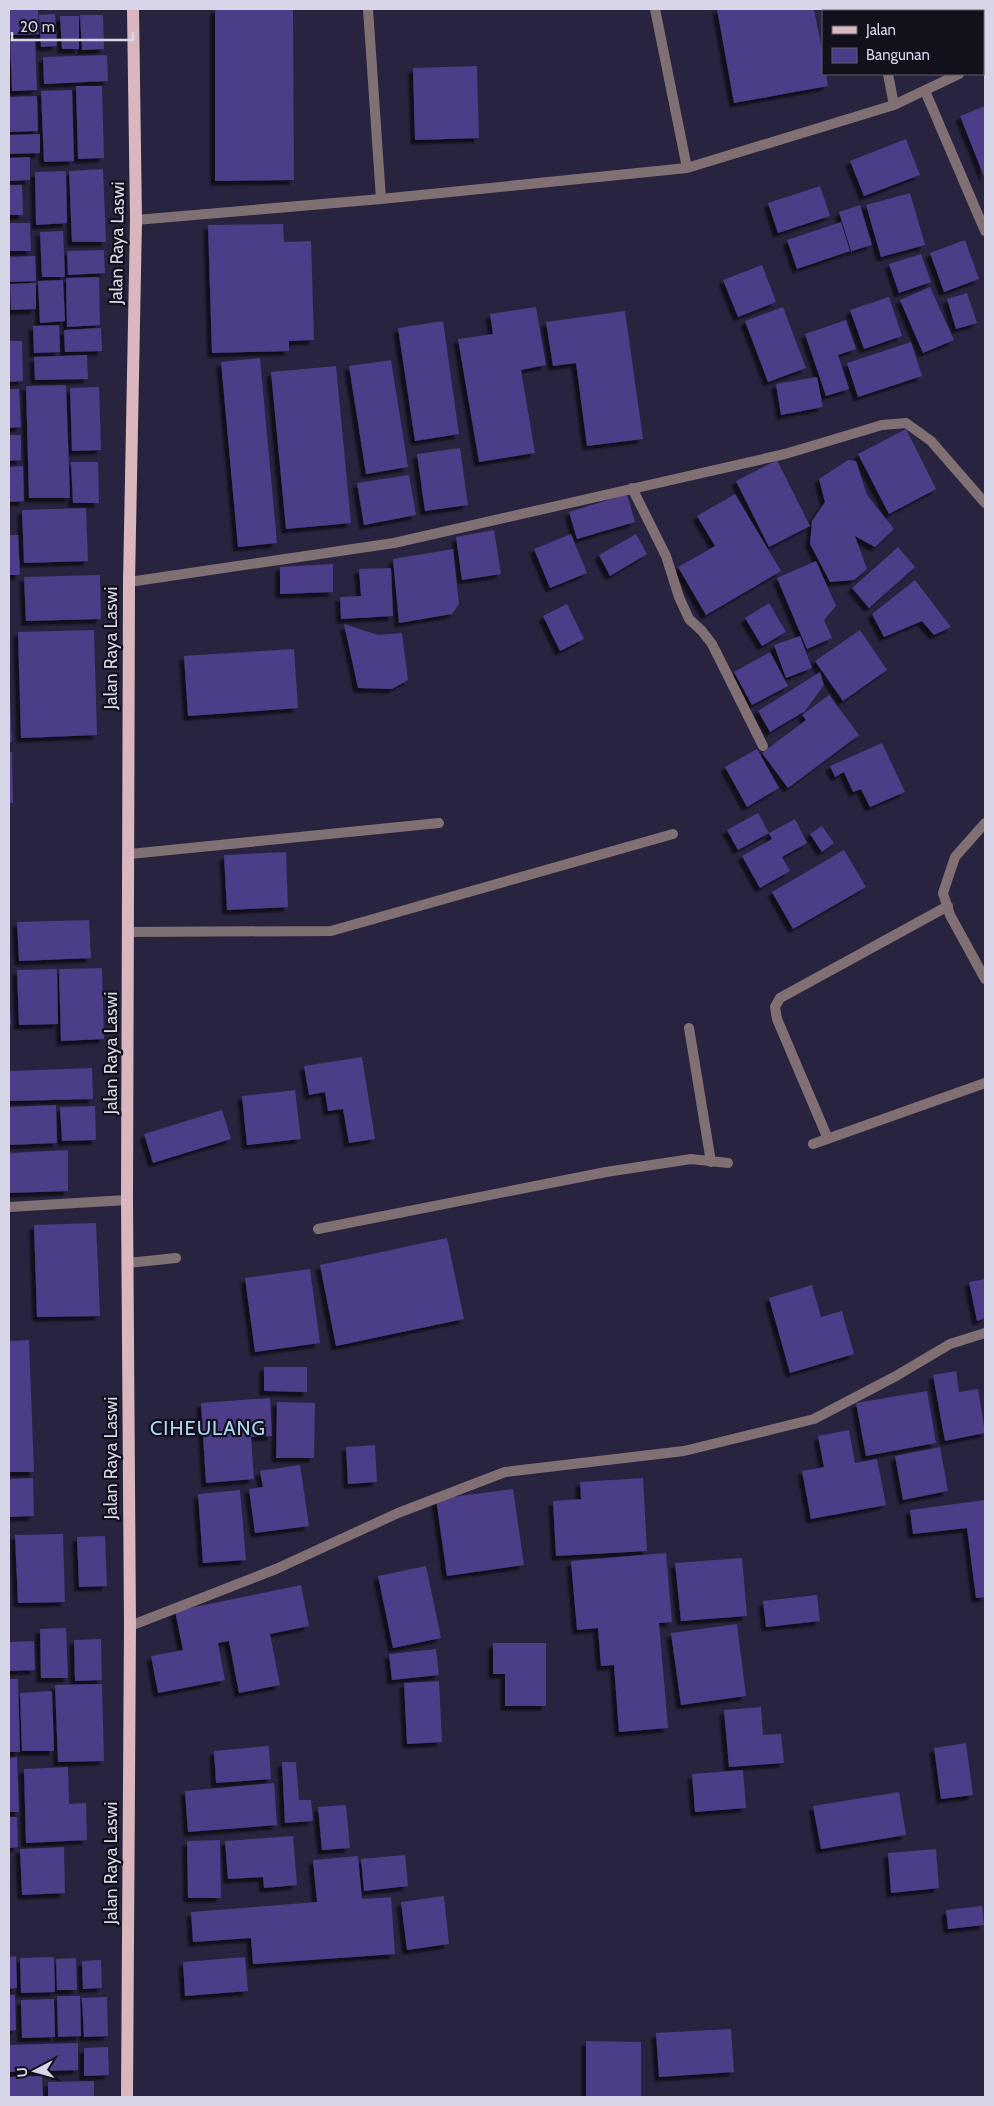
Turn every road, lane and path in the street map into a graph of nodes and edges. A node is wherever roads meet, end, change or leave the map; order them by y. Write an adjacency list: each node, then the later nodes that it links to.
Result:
1 (133, 9): 10 (main road, Jalan Raya Laswi)
2 (368, 9): 9 (street)
3 (655, 9): 8 (street)
4 (888, 75): 7 (street)
5 (958, 75): 6 (street)
6 (925, 91): 7 (street); 11 (street)
7 (894, 105): 8 (street)
8 (687, 168): 9 (street)
9 (381, 199): 10 (street)
10 (136, 220): 14 (main road, Jalan Raya Laswi)
11 (985, 231)
12 (632, 488): 13 (street); 14 (street); 15 (street)
13 (985, 503)
14 (129, 582): 19 (main road, Jalan Raya Laswi)
15 (763, 746)
16 (439, 823): 19 (street)
17 (985, 823): 20 (street)
18 (673, 834): 21 (street)
19 (130, 854): 21 (main road, Jalan Raya Laswi)
20 (948, 906): 22 (street); 25 (street)
21 (129, 932): 29 (main road, Jalan Raya Laswi)
22 (985, 979)
23 (689, 1028): 27 (street)
24 (985, 1083): 25 (street)
25 (828, 1139): 26 (street)
26 (813, 1144)
27 (711, 1162): 28 (street); 31 (street)
28 (728, 1163)
29 (127, 1200): 30 (street); 33 (main road, Jalan Raya Laswi)
30 (9, 1207)
31 (318, 1229)
32 (176, 1258): 33 (street)
33 (128, 1264): 35 (main road, Jalan Raya Laswi)
34 (985, 1333): 35 (street)
35 (130, 1626): 36 (main road, Jalan Raya Laswi)
36 (126, 2097)

